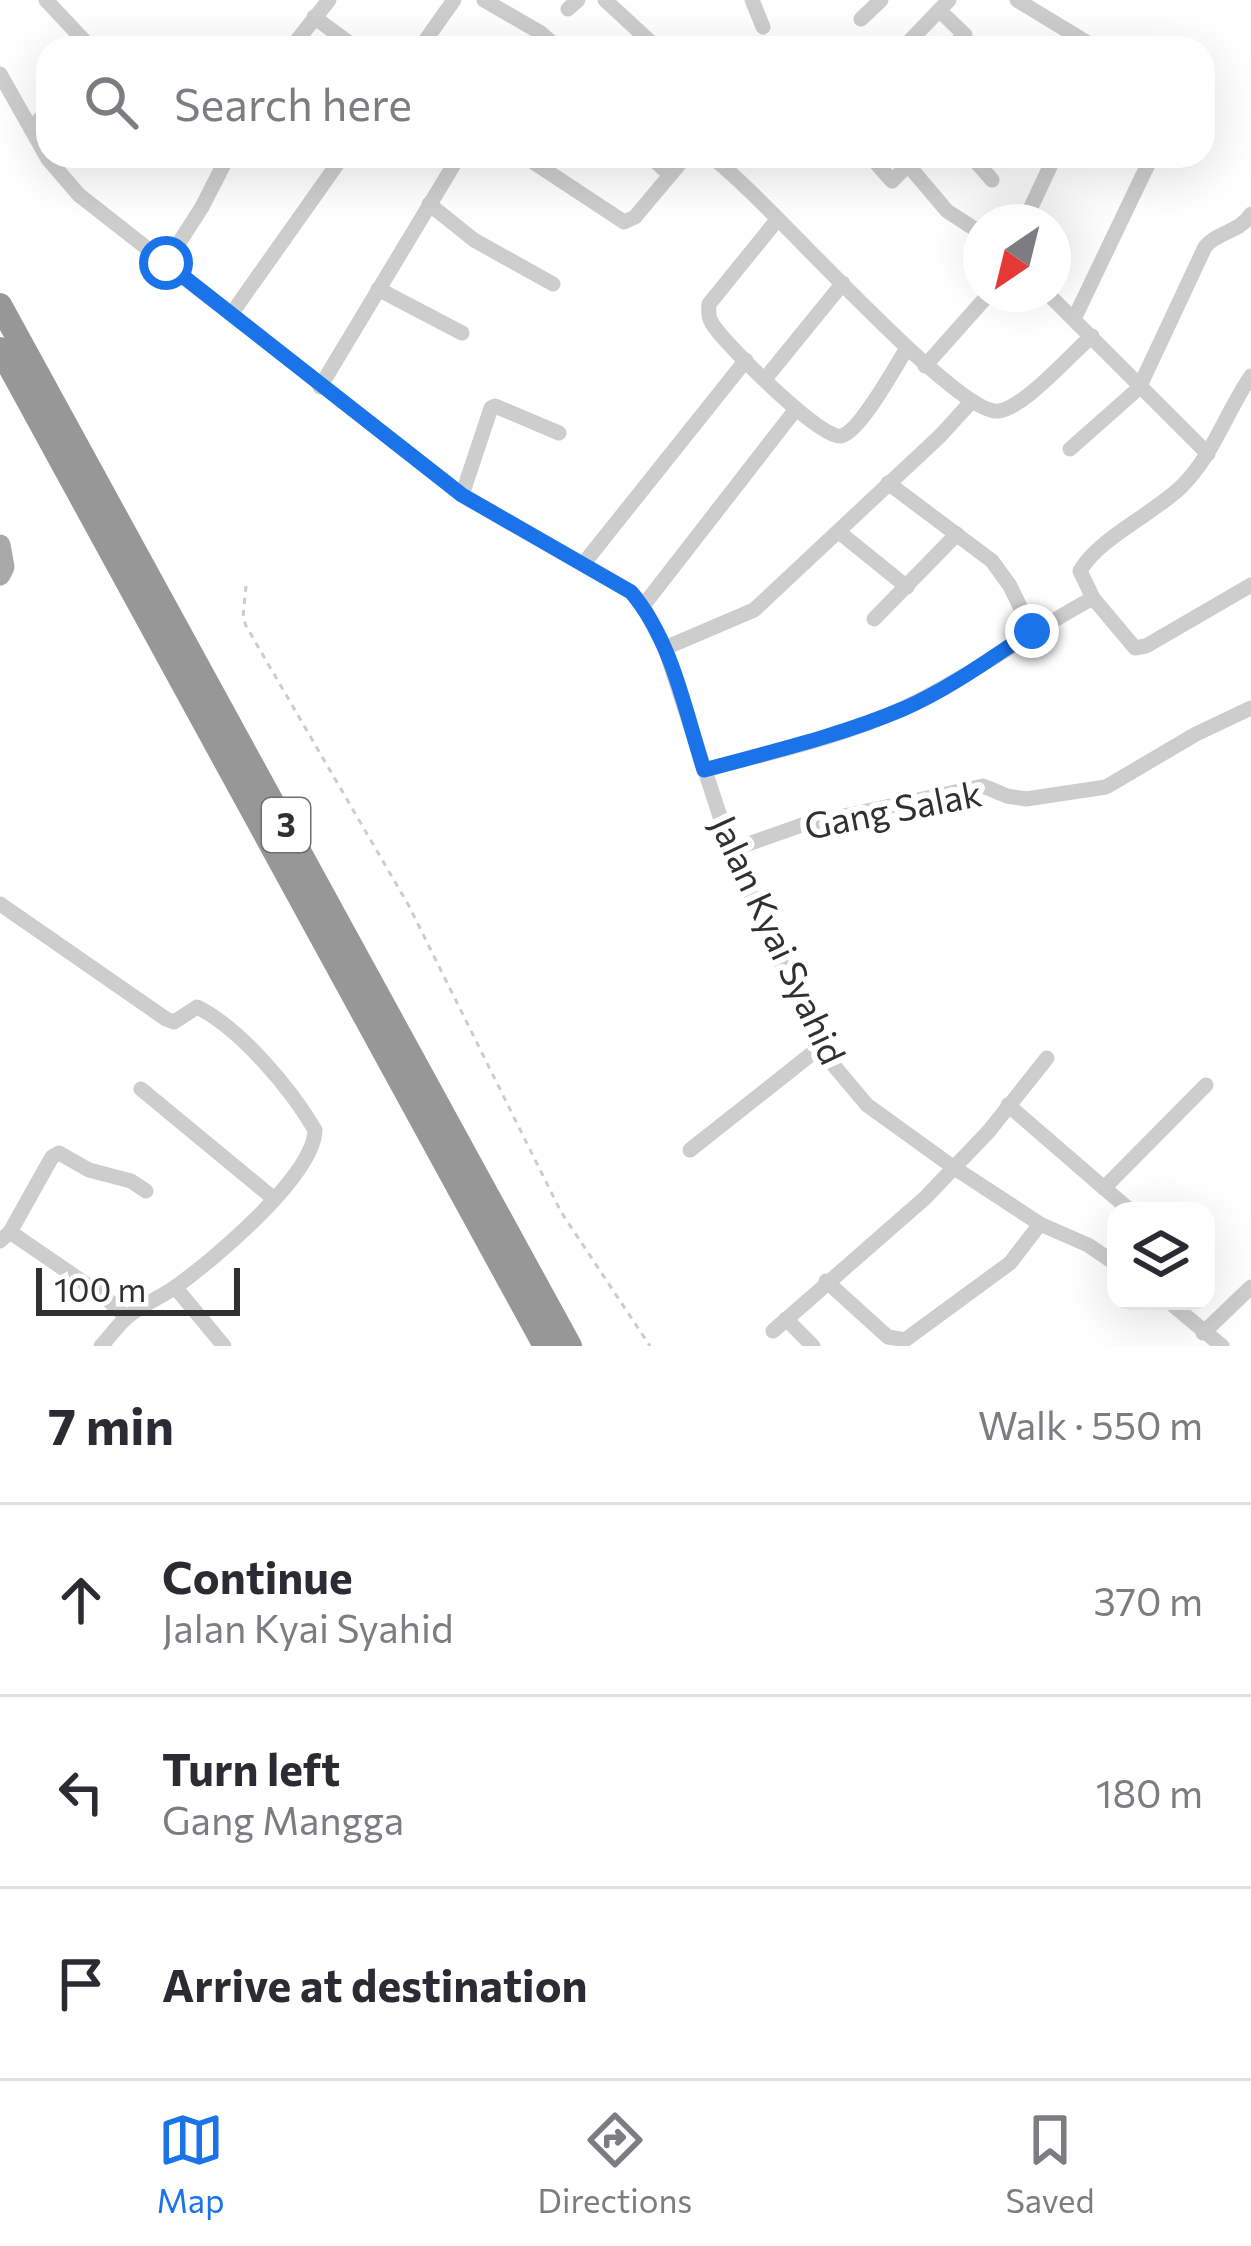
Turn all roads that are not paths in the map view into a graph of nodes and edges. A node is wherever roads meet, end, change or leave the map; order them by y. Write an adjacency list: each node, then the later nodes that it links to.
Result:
1 (46, 0): 13 (street)
2 (329, 0): 10 (street)
3 (454, 0): 16 (street)
4 (484, 0): 17 (street)
5 (605, 0): 18 (street)
6 (752, 0): 12 (street)
7 (881, 0): 11 (street)
8 (1017, 0): 21 (street)
9 (944, 5): 19 (street); 20 (street)
10 (314, 17): 14 (street); 15 (street)
11 (861, 19)
12 (763, 26)
13 (80, 36)
14 (300, 36)
15 (340, 36)
16 (428, 36)
17 (544, 36)
18 (644, 36)
19 (914, 36)
20 (967, 36)
21 (1076, 36)
22 (0, 74): 24 (street, Jalan Kyai Syahid)
23 (36, 123): 24 (street)
24 (31, 129): 25 (street, Jalan Kyai Syahid)
25 (36, 138)
26 (56, 168): 47 (street, Jalan Kyai Syahid)
27 (222, 168): 47 (street)
28 (335, 168): 54 (street)
29 (452, 168): 42 (street)
30 (542, 168): 40 (street)
31 (665, 168): 40 (street)
32 (676, 168): 40 (street)
33 (723, 168): 45 (street)
34 (881, 168): 35 (street)
35 (904, 168)
36 (917, 168): 46 (street)
37 (982, 168): 41 (street)
38 (1049, 168): 43 (street)
39 (1146, 168): 55 (street)
40 (670, 175)
41 (992, 180)
42 (429, 204): 49 (street); 50 (street)
43 (1032, 204)
44 (1251, 214): 65 (street)
45 (777, 220): 48 (street); 60 (street)
46 (963, 222)
47 (166, 263): 54 (street, Jalan Kyai Syahid)
48 (843, 283): 58 (street); 63 (street)
49 (553, 284)
50 (379, 289): 56 (street); 64 (street)
51 (0, 305): 114 (highway, 3)
52 (973, 312): 61 (street)
53 (1066, 312): 55 (street)
54 (232, 313): 64 (street, Jalan Kyai Syahid)
55 (1073, 319): 57 (street)
56 (462, 333)
57 (1092, 336): 65 (street); 66 (street)
58 (907, 349): 61 (street); 67 (street)
59 (0, 350): 113 (highway, 3)
60 (746, 360): 63 (street); 76 (street)
61 (926, 366): 66 (street)
62 (1251, 376): 70 (street)
63 (765, 379): 67 (street)
64 (320, 387): 72 (street, Jalan Kyai Syahid)
65 (1139, 388): 69 (street); 70 (street)
66 (971, 402): 71 (street)
67 (796, 409): 81 (street)
68 (559, 433): 72 (street)
69 (1070, 449)
70 (1208, 454): 80 (street)
71 (888, 483): 73 (street); 74 (street)
72 (462, 495): 76 (street, Jalan Kyai Syahid)
73 (838, 532): 79 (street); 84 (street)
74 (956, 534): 79 (street); 83 (street)
75 (0, 545): 77 (main road)
76 (584, 563): 81 (street, Jalan Kyai Syahid)
77 (0, 575)
78 (1251, 585): 80 (street)
79 (907, 586): 82 (street)
80 (1093, 598): 83 (street)
81 (643, 606): 84 (street, Jalan Kyai Syahid)
82 (874, 619)
83 (1032, 631): 86 (street)
84 (664, 648): 86 (street, Jalan Kyai Syahid)
85 (1251, 708): 87 (street, Gang Salak)
86 (704, 770): 87 (street, Jalan Kyai Syahid)
87 (731, 850): 89 (street, Jalan Kyai Syahid)
88 (0, 904): 98 (street)
89 (819, 1048): 94 (street); 95 (street, Jalan Kyai Syahid)
90 (1047, 1058): 93 (street)
91 (1206, 1085): 96 (street)
92 (141, 1089): 98 (street)
93 (1008, 1105): 95 (street); 96 (street)
94 (690, 1150)
95 (952, 1167): 100 (street, Jalan Kyai Syahid); 103 (street)
96 (1104, 1188): 99 (street)
97 (146, 1191): 101 (street)
98 (273, 1198): 104 (street)
99 (1120, 1202)
100 (1040, 1224): 102 (street, Jalan Kyai Syahid); 103 (street)
101 (5, 1237): 107 (street)
102 (1107, 1258)
103 (826, 1281): 108 (street)
104 (176, 1287): 107 (street); 112 (street)
105 (1251, 1287): 110 (street)
106 (1178, 1310): 110 (street)
107 (126, 1318): 111 (street)
108 (786, 1318): 109 (street); 115 (street)
109 (773, 1331)
110 (1203, 1333): 116 (street)
111 (104, 1345)
112 (224, 1346)
113 (545, 1346)
114 (570, 1346)
115 (813, 1346)
116 (1222, 1346)

